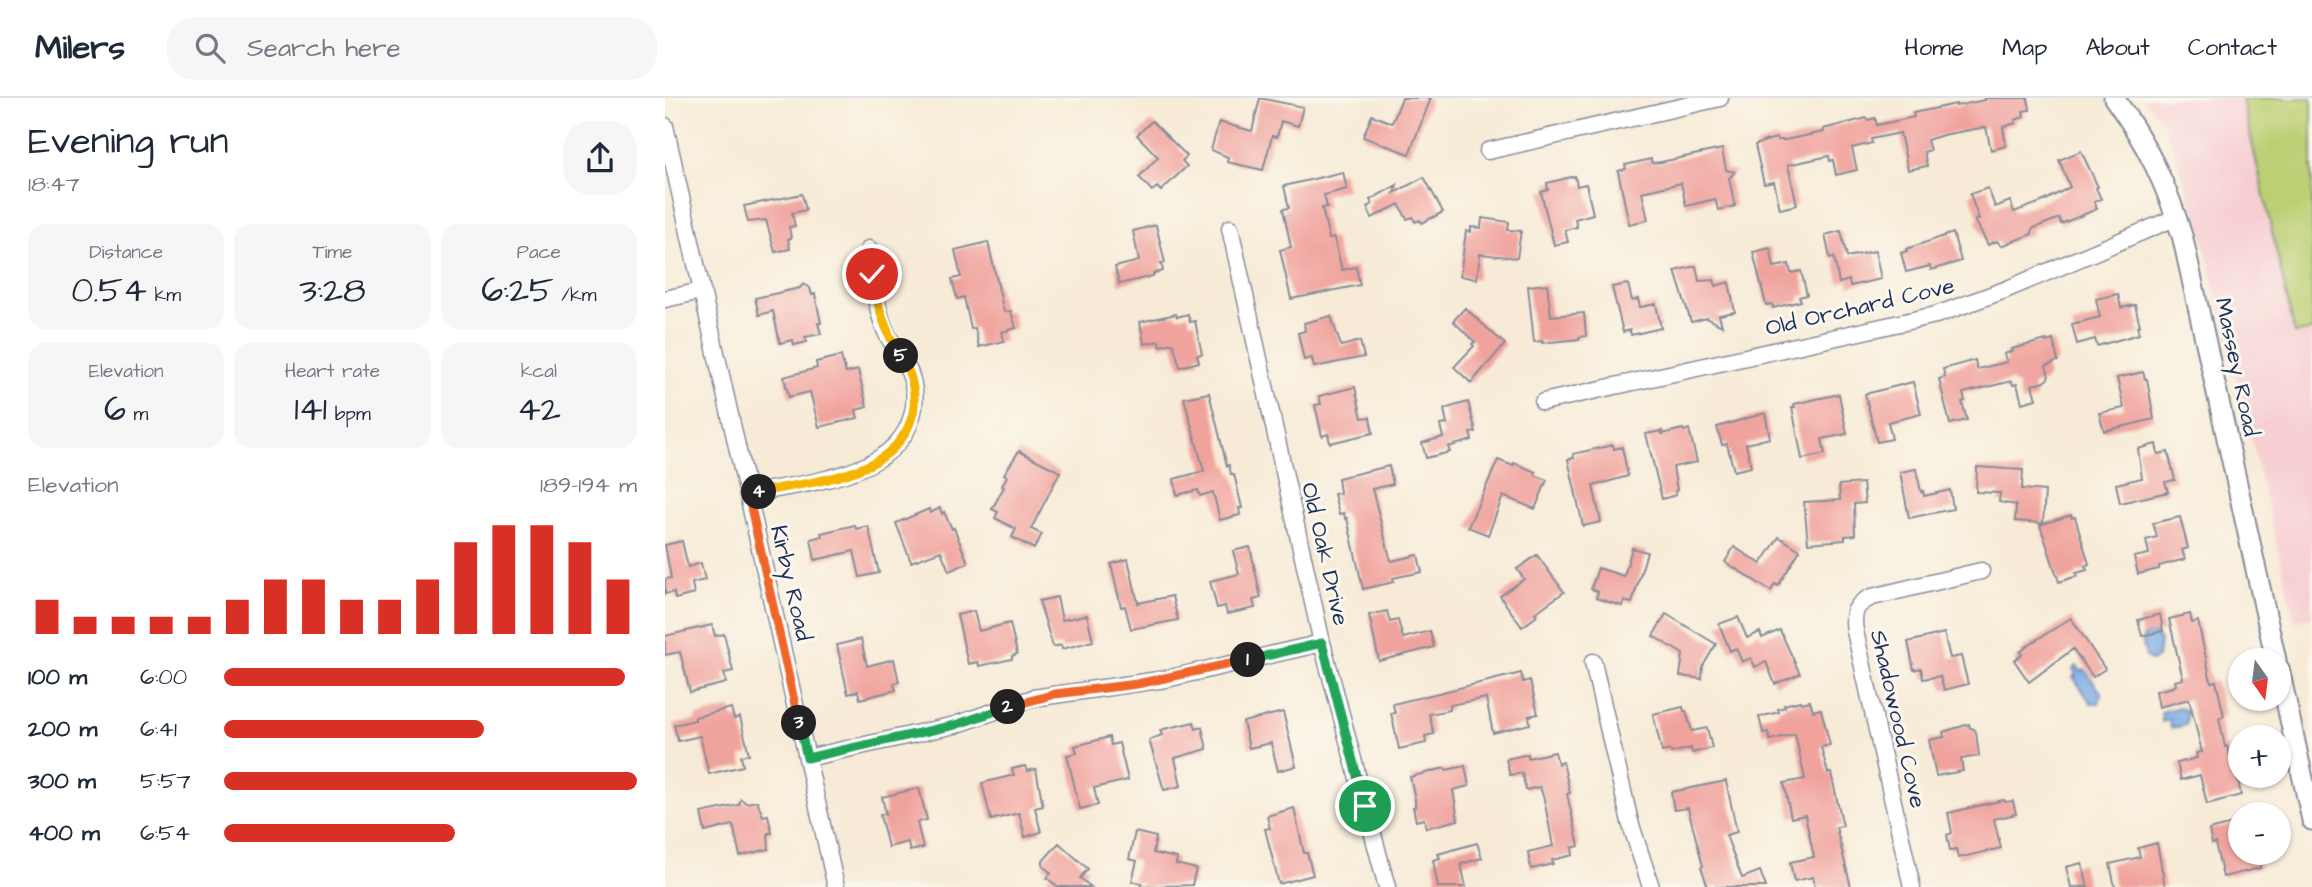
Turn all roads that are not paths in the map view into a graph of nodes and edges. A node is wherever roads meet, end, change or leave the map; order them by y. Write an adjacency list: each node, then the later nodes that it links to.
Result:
1 (1720, 98): 4 (street)
2 (2114, 98): 5 (street, Massey Road)
3 (665, 126): 8 (street, Kirby Road)
4 (1488, 151)
5 (2177, 217): 10 (street, Old Orchard Cove); 14 (street, Massey Road)
6 (1230, 228): 13 (street, Old Oak Drive)
7 (869, 249): 11 (street)
8 (701, 291): 9 (street); 11 (street, Kirby Road)
9 (665, 299)
10 (1543, 402)
11 (748, 494): 17 (street, Kirby Road)
12 (1981, 571): 22 (street, Shadowood Cove)
13 (1322, 643): 17 (street); 20 (street, Old Oak Drive)
14 (2273, 648)
15 (1593, 662): 21 (street)
16 (2288, 711): 18 (street)
17 (807, 758): 19 (street, Kirby Road)
18 (2312, 820)
19 (836, 887)
20 (1387, 887)
21 (1651, 887)
22 (1912, 887)

